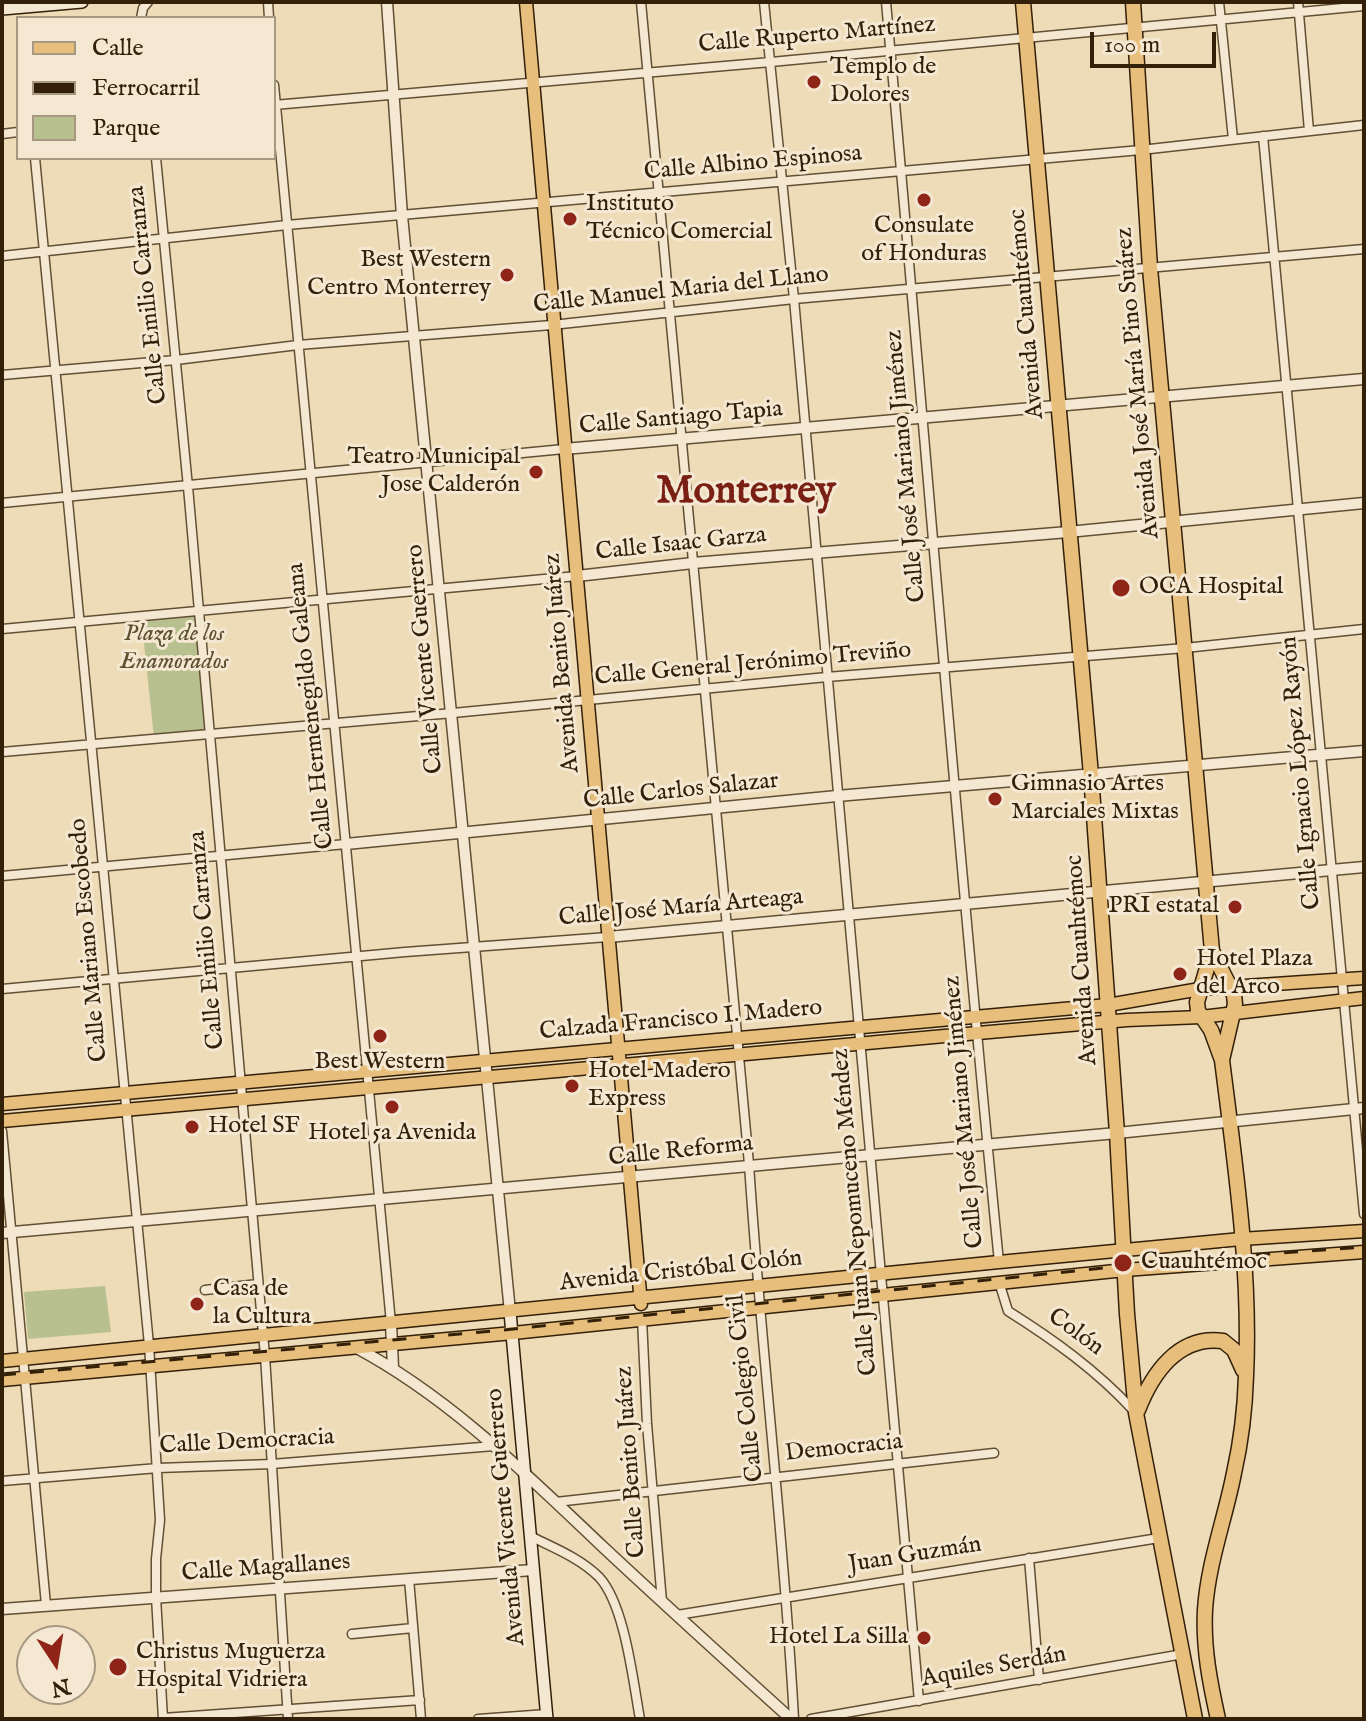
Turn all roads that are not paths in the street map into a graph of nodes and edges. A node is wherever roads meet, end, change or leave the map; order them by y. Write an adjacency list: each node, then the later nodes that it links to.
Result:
1 (82, 2): 11 (main road)
2 (387, 2): 23 (street, Calle Vicente Guerrero)
3 (526, 2): 22 (main road, Avenida Benito Juárez)
4 (641, 2): 21 (street, Calle Colegio Civil)
5 (764, 2): 20 (street, Calle Juan Nepomuceno Méndez)
6 (886, 2): 19 (street, Calle José Mariano Jiménez)
7 (1023, 2): 18 (highway, Avenida Cuauhtémoc)
8 (1133, 2): 17 (highway, Avenida José María Pino Suárez)
9 (1219, 2): 16 (street)
10 (1298, 2): 14 (street)
11 (58, 3): 15 (main road)
12 (1364, 6): 14 (street, Calle Ruperto Martínez)
13 (2, 9): 15 (main road)
14 (1299, 12): 16 (street, Calle Ruperto Martínez); 27 (street)
15 (21, 13)
16 (1221, 19): 17 (street, Calle Ruperto Martínez); 29 (street)
17 (1135, 27): 18 (street, Calle Ruperto Martínez); 30 (highway, Avenida José María Pino Suárez)
18 (1026, 37): 19 (street, Calle Ruperto Martínez); 31 (highway, Avenida Cuauhtémoc)
19 (890, 50): 20 (street, Calle Ruperto Martínez); 34 (street, Calle José Mariano Jiménez)
20 (771, 62): 21 (street, Calle Ruperto Martínez); 35 (street, Calle Juan Nepomuceno Méndez)
21 (648, 71): 22 (street, Calle Ruperto Martínez); 36 (street, Calle Colegio Civil)
22 (531, 82): 23 (street, Calle Ruperto Martínez); 37 (main road, Avenida Benito Juárez)
23 (394, 95): 24 (street, Calle Ruperto Martínez); 38 (street, Calle Vicente Guerrero)
24 (276, 105)
25 (276, 115): 39 (street, Calle Hermenegildo Galeana)
26 (1364, 125): 27 (street, Calle Albino Espinosa)
27 (1309, 131): 28 (street, Calle Albino Espinosa)
28 (1263, 136): 29 (street, Calle Albino Espinosa); 44 (street, Calle Ignacio López Rayón)
29 (1233, 139): 30 (street, Calle Albino Espinosa)
30 (1141, 150): 31 (street, Calle Albino Espinosa); 45 (highway, Avenida José María Pino Suárez)
31 (1037, 158): 34 (street, Calle Albino Espinosa); 46 (highway, Avenida Cuauhtémoc)
32 (35, 160): 42 (street, Calle Mariano Escobedo)
33 (156, 160): 40 (street, Calle Emilio Carranza)
34 (901, 171): 35 (street, Calle Albino Espinosa); 47 (street, Calle José Mariano Jiménez)
35 (782, 182): 36 (street, Calle Albino Espinosa); 48 (street, Calle Juan Nepomuceno Méndez)
36 (659, 192): 37 (street, Calle Albino Espinosa); 49 (street, Calle Colegio Civil)
37 (542, 202): 38 (street, Calle Albino Espinosa); 50 (main road, Avenida Benito Juárez)
38 (402, 216): 39 (street, Calle Albino Espinosa); 51 (street, Calle Vicente Guerrero)
39 (287, 225): 40 (street, Calle Albino Espinosa); 52 (street, Calle Hermenegildo Galeana)
40 (164, 238): 42 (street, Calle Albino Espinosa); 53 (street, Calle Emilio Carranza)
41 (1364, 249): 44 (street, Calle Manuel Maria del Llano)
42 (44, 252): 43 (street, Calle Albino Espinosa); 54 (street, Calle Mariano Escobedo)
43 (2, 256)
44 (1275, 259): 45 (street, Calle Manuel Maria del Llano); 57 (street, Calle Ignacio López Rayón)
45 (1150, 268): 46 (street, Calle Manuel Maria del Llano); 58 (highway, Avenida José María Pino Suárez)
46 (1047, 277): 47 (street, Calle Manuel Maria del Llano); 59 (highway, Avenida Cuauhtémoc)
47 (913, 290): 48 (street, Calle Manuel Maria del Llano); 60 (street, Calle José Mariano Jiménez)
48 (794, 299): 49 (street, Calle Manuel Maria del Llano); 61 (street, Calle Juan Nepomuceno Méndez)
49 (670, 312): 50 (street, Calle Manuel Maria del Llano); 62 (street, Calle Colegio Civil)
50 (552, 325): 51 (street, Calle Manuel Maria del Llano); 63 (main road, Avenida Benito Juárez)
51 (415, 335): 52 (street, Calle Manuel Maria del Llano); 64 (street, Calle Vicente Guerrero)
52 (298, 345): 53 (street, Calle Manuel Maria del Llano); 65 (street, Calle Hermenegildo Galeana)
53 (176, 360): 54 (street, Calle Manuel Maria del Llano); 66 (street, Calle Emilio Carranza)
54 (55, 371): 55 (street, Calle Manuel Maria del Llano); 67 (street, Calle Mariano Escobedo)
55 (2, 375)
56 (1364, 379): 57 (street, Calle Santiago Tapia)
57 (1285, 386): 58 (street, Calle Santiago Tapia); 70 (street, Calle Ignacio López Rayón)
58 (1161, 396): 59 (street, Calle Santiago Tapia); 71 (highway, Avenida José María Pino Suárez)
59 (1057, 405): 60 (street, Calle Santiago Tapia); 72 (highway, Avenida Cuauhtémoc)
60 (923, 418): 61 (street, Calle Santiago Tapia); 73 (street, Calle José Mariano Jiménez)
61 (804, 428): 62 (street, Calle Santiago Tapia); 74 (street, Calle Juan Nepomuceno Méndez)
62 (681, 437): 63 (street, Calle Santiago Tapia); 75 (street, Calle Colegio Civil)
63 (564, 449): 64 (street, Calle Santiago Tapia); 76 (main road, Avenida Benito Juárez)
64 (428, 462): 65 (street, Calle Santiago Tapia); 77 (street, Calle Vicente Guerrero)
65 (310, 473): 66 (street, Calle Santiago Tapia); 78 (street, Calle Hermenegildo Galeana)
66 (188, 487): 67 (street, Calle Santiago Tapia); 79 (street, Calle Emilio Carranza)
67 (67, 497): 68 (street, Calle Santiago Tapia); 80 (street, Calle Mariano Escobedo)
68 (2, 503)
69 (1364, 503): 70 (street, Calle Isaac Garza)
70 (1297, 508): 71 (street, Calle Isaac Garza); 83 (street, Calle Ignacio López Rayón)
71 (1173, 522): 72 (street, Calle Isaac Garza); 84 (highway, Avenida José María Pino Suárez)
72 (1068, 532): 73 (street, Calle Isaac Garza); 85 (highway, Avenida Cuauhtémoc)
73 (932, 542): 74 (street, Calle Isaac Garza); 86 (street, Calle José Mariano Jiménez)
74 (816, 552): 75 (street, Calle Isaac Garza); 87 (street, Calle Juan Nepomuceno Méndez)
75 (693, 563): 76 (street, Calle Isaac Garza); 88 (street, Calle Colegio Civil)
76 (577, 576): 77 (street, Calle Isaac Garza); 89 (main road, Avenida Benito Juárez)
77 (440, 588): 78 (street, Calle Isaac Garza); 90 (street, Calle Vicente Guerrero)
78 (321, 598): 79 (street, Calle Isaac Garza); 91 (street, Calle Hermenegildo Galeana)
79 (199, 611): 80 (street, Calle Isaac Garza); 92 (street, Calle Emilio Carranza)
80 (78, 621): 81 (street, Calle Isaac Garza); 93 (street, Calle Mariano Escobedo)
81 (2, 629)
82 (1364, 629): 83 (street, Calle General Jerónimo Treviño)
83 (1310, 634): 84 (street, Calle General Jerónimo Treviño); 96 (street, Calle Ignacio López Rayón)
84 (1185, 648): 85 (street, Calle General Jerónimo Treviño); 97 (highway, Avenida José María Pino Suárez)
85 (1079, 657): 86 (street, Calle General Jerónimo Treviño); 98 (highway, Avenida Cuauhtémoc)
86 (944, 668): 87 (street, Calle General Jerónimo Treviño); 99 (street, Calle José Mariano Jiménez)
87 (827, 677): 88 (street, Calle General Jerónimo Treviño); 100 (street, Calle Juan Nepomuceno Méndez)
88 (706, 688): 89 (street, Calle General Jerónimo Treviño); 101 (street, Calle Colegio Civil)
89 (588, 700): 90 (street, Calle General Jerónimo Treviño); 102 (main road, Avenida Benito Juárez)
90 (453, 713): 91 (street, Calle General Jerónimo Treviño); 103 (street, Calle Vicente Guerrero)
91 (333, 723): 92 (street, Calle General Jerónimo Treviño); 104 (street, Calle Hermenegildo Galeana)
92 (210, 734): 93 (street, Calle General Jerónimo Treviño); 105 (street, Calle Emilio Carranza)
93 (92, 743): 95 (street, Calle General Jerónimo Treviño); 106 (street, Calle Mariano Escobedo)
94 (1364, 751): 96 (street, Calle Carlos Salazar)
95 (2, 752)
96 (1321, 754): 97 (street, Calle Carlos Salazar); 108 (street, Calle Ignacio López Rayón)
97 (1197, 766): 98 (street, Calle Carlos Salazar); 110 (highway, Avenida José María Pino Suárez)
98 (1091, 775): 99 (street, Calle Carlos Salazar); 111 (highway, Avenida Cuauhtémoc)
99 (955, 786): 100 (street, Calle Carlos Salazar); 112 (street, Calle José Mariano Jiménez)
100 (837, 796): 101 (street, Calle Carlos Salazar); 113 (street, Calle Juan Nepomuceno Méndez)
101 (715, 808): 102 (street, Calle Carlos Salazar); 114 (street, Calle Colegio Civil)
102 (599, 820): 103 (street, Calle Carlos Salazar); 115 (main road, Avenida Benito Juárez)
103 (462, 833): 104 (street, Calle Carlos Salazar); 116 (street, Calle Vicente Guerrero)
104 (346, 844): 105 (street, Calle Carlos Salazar); 118 (street, Calle Hermenegildo Galeana)
105 (221, 857): 106 (street, Calle Carlos Salazar); 119 (street, Calle Emilio Carranza)
106 (103, 866): 109 (street, Calle Carlos Salazar); 121 (street, Calle Mariano Escobedo)
107 (1364, 867): 108 (street, Calle José María Arteaga)
108 (1330, 870): 110 (street, Calle José María Arteaga); 122 (street, Calle Ignacio López Rayón)
109 (2, 876)
110 (1205, 881): 111 (street, Calle José María Arteaga); 117 (highway, Avenida José María Pino Suárez)
111 (1100, 891): 112 (street, Calle José María Arteaga); 128 (highway, Avenida Cuauhtémoc)
112 (966, 903): 113 (street, Calle José María Arteaga); 130 (street, Calle José Mariano Jiménez)
113 (849, 914): 114 (street, Calle José María Arteaga); 133 (street, Calle Juan Nepomuceno Méndez)
114 (726, 925): 115 (street, Calle José María Arteaga); 135 (street, Calle Colegio Civil)
115 (608, 937): 116 (street, Calle José María Arteaga); 137 (main road, Avenida Benito Juárez)
116 (473, 947): 118 (street, Calle José María Arteaga); 139 (street, Calle Vicente Guerrero)
117 (1212, 951): 123 (highway, Avenida José María Pino Suárez); 125 (highway, Avenida José María Pino Suárez)
118 (356, 957): 119 (street, Calle José María Arteaga); 142 (street, Calle Hermenegildo Galeana)
119 (231, 968): 121 (street, Calle José María Arteaga); 144 (street, Calle Emilio Carranza)
120 (1364, 978): 122 (main road, Calzada Francisco I. Madero)
121 (114, 979): 124 (street, Calle José María Arteaga); 146 (street, Calle Mariano Escobedo)
122 (1341, 980): 123 (main road, Calzada Francisco I. Madero); 127 (street, Calle Ignacio López Rayón)
123 (1230, 986): 125 (main road, Calzada Francisco I. Madero); 129 (highway, Avenida José María Pino Suárez)
124 (2, 989)
125 (1200, 989): 128 (main road, Calzada Francisco I. Madero); 131 (highway, Avenida José María Pino Suárez)
126 (1364, 998): 127 (main road, Calzada Francisco I. Madero)
127 (1343, 999): 129 (main road, Calzada Francisco I. Madero); 149 (street, Calle Ignacio López Rayón)
128 (1108, 1005): 130 (main road, Calzada Francisco I. Madero); 132 (highway, Avenida Cuauhtémoc)
129 (1234, 1014): 131 (main road, Calzada Francisco I. Madero); 140 (highway, Avenida José María Pino Suárez)
130 (977, 1017): 133 (main road, Calzada Francisco I. Madero); 134 (street, Calle José Mariano Jiménez)
131 (1201, 1017): 132 (main road, Calzada Francisco I. Madero); 140 (highway, Avenida José María Pino Suárez)
132 (1109, 1022): 134 (main road, Calzada Francisco I. Madero); 154 (highway, Avenida Cuauhtémoc)
133 (859, 1027): 135 (main road, Calzada Francisco I. Madero); 136 (street, Calle Juan Nepomuceno Méndez)
134 (978, 1033): 136 (main road, Calzada Francisco I. Madero); 155 (street, Calle José Mariano Jiménez)
135 (735, 1038): 137 (main road, Calzada Francisco I. Madero); 138 (street, Calle Colegio Civil)
136 (861, 1044): 138 (main road, Calzada Francisco I. Madero); 156 (street, Calle Juan Nepomuceno Méndez)
137 (618, 1050): 139 (main road, Calzada Francisco I. Madero); 141 (main road, Avenida Benito Juárez)
138 (737, 1055): 141 (main road, Calzada Francisco I. Madero); 157 (street, Calle Colegio Civil)
139 (484, 1060): 142 (main road, Calzada Francisco I. Madero); 143 (street, Calle Vicente Guerrero)
140 (1222, 1060): 152 (highway, Avenida José María Pino Suárez)
141 (619, 1066): 143 (main road, Calzada Francisco I. Madero); 158 (main road, Avenida Benito Juárez)
142 (367, 1072): 144 (main road, Calzada Francisco I. Madero); 145 (street, Calle Hermenegildo Galeana)
143 (486, 1077): 145 (main road, Calzada Francisco I. Madero); 159 (street, Calle Vicente Guerrero)
144 (240, 1083): 146 (main road, Calzada Francisco I. Madero); 147 (street, Calle Emilio Carranza)
145 (368, 1088): 147 (main road, Calzada Francisco I. Madero); 160 (street, Calle Hermenegildo Galeana)
146 (125, 1093): 148 (main road, Calzada Francisco I. Madero); 150 (street, Calle Mariano Escobedo)
147 (242, 1100): 150 (main road, Calzada Francisco I. Madero); 161 (street, Calle Emilio Carranza)
148 (2, 1104)
149 (1359, 1109): 152 (street, Calle Reforma); 162 (street, Calle Ignacio López Rayón)
150 (127, 1110): 151 (main road, Calzada Francisco I. Madero); 163 (street, Calle Mariano Escobedo)
151 (2, 1121)
152 (1229, 1121): 154 (street, Calle Reforma); 166 (highway, Avenida José María Pino Suárez)
153 (2, 1131): 165 (street)
154 (1117, 1133): 155 (street, Calle Reforma); 167 (highway, Avenida Cuauhtémoc)
155 (987, 1145): 156 (street, Calle Reforma); 170 (street, Calle José Mariano Jiménez)
156 (870, 1155): 157 (street, Calle Reforma); 172 (street, Calle Juan Nepomuceno Méndez)
157 (749, 1164): 158 (street, Calle Reforma); 175 (street, Calle Colegio Civil)
158 (630, 1178): 159 (street, Calle Reforma); 178 (main road, Avenida Benito Juárez)
159 (497, 1188): 160 (street, Calle Reforma); 180 (street, Calle Vicente Guerrero)
160 (379, 1200): 161 (street, Calle Reforma); 182 (street, Calle Hermenegildo Galeana)
161 (252, 1210): 163 (street, Calle Reforma); 174 (street, Calle Emilio Carranza)
162 (1364, 1214)
163 (137, 1221): 165 (street, Calle Reforma); 185 (street, Calle Mariano Escobedo)
164 (1364, 1231): 166 (main road, Avenida Cristóbal Colón)
165 (6, 1233): 189 (street)
166 (1241, 1239): 167 (main road, Avenida Cristóbal Colón); 169 (highway, Avenida José María Pino Suárez)
167 (1123, 1251): 170 (main road, Avenida Cristóbal Colón); 171 (highway, Avenida Cuauhtémoc)
168 (1364, 1252): 169 (main road, Avenida Cristóbal Colón)
169 (1243, 1261): 171 (main road, Avenida Cristóbal Colón); 194 (highway, Avenida José María Pino Suárez)
170 (999, 1262): 172 (main road, Avenida Cristóbal Colón)
171 (1125, 1270): 173 (main road, Avenida Cristóbal Colón); 196 (highway, Avenida Cuauhtémoc)
172 (881, 1274): 175 (main road, Avenida Cristóbal Colón); 177 (street, Calle Juan Nepomuceno Méndez)
173 (999, 1282): 177 (main road, Avenida Cristóbal Colón); 196 (street, Colón)
174 (258, 1284): 176 (street); 184 (street, Calle Emilio Carranza)
175 (757, 1286): 178 (main road, Avenida Cristóbal Colón); 179 (street, Calle Colegio Civil)
176 (205, 1290)
177 (883, 1295): 179 (main road, Avenida Cristóbal Colón); 199 (street, Calle Juan Nepomuceno Méndez)
178 (641, 1299): 180 (main road, Avenida Cristóbal Colón); 181 (main road, Avenida Benito Juárez)
179 (759, 1308): 181 (main road, Avenida Cristóbal Colón); 203 (street, Calle Colegio Civil)
180 (510, 1312): 182 (main road, Avenida Cristóbal Colón); 183 (main road, Avenida Vicente Guerrero)
181 (642, 1319): 183 (main road, Avenida Cristóbal Colón); 206 (street, Calle Benito Juárez)
182 (391, 1323): 184 (main road, Avenida Cristóbal Colón); 186 (street)
183 (513, 1333): 186 (main road, Avenida Cristóbal Colón); 202 (main road, Avenida Vicente Guerrero)
184 (263, 1335): 185 (main road, Avenida Cristóbal Colón); 188 (street, Calle Emilio Carranza)
185 (149, 1345): 189 (main road, Avenida Cristóbal Colón); 191 (street, Calle Mariano Escobedo)
186 (392, 1345): 187 (main road, Avenida Cristóbal Colón); 192 (street)
187 (355, 1347): 188 (main road, Avenida Cristóbal Colón); 192 (street)
188 (265, 1356): 191 (main road, Avenida Cristóbal Colón); 200 (street, Calle Emilio Carranza)
189 (22, 1359): 190 (main road, Avenida Cristóbal Colón); 193 (street)
190 (2, 1361)
191 (150, 1366): 193 (main road, Avenida Cristóbal Colón); 201 (street, Calle Mariano Escobedo)
192 (393, 1368): 197 (street)
193 (24, 1378): 195 (main road); 204 (street)
194 (1246, 1378): 196 (highway); 236 (highway, Avenida José María Pino Suárez)
195 (2, 1380)
196 (1136, 1413): 209 (highway, Avenida Cuauhtémoc)
197 (494, 1446): 200 (street, Calle Democracia); 202 (street)
198 (994, 1453): 199 (street, Democracia)
199 (898, 1463): 203 (street, Democracia); 212 (street, Calle Juan Nepomuceno Méndez)
200 (272, 1464): 201 (street, Calle Democracia); 214 (street, Calle Emilio Carranza)
201 (158, 1468): 204 (street, Calle Democracia); 215 (street, Calle Mariano Escobedo)
202 (525, 1473): 207 (street); 208 (main road, Avenida Vicente Guerrero)
203 (775, 1476): 206 (street, Democracia); 216 (street, Calle Colegio Civil)
204 (32, 1478): 205 (street, Calle Democracia); 218 (street)
205 (2, 1481)
206 (654, 1490): 207 (street, Democracia); 217 (street, Calle Benito Juárez)
207 (556, 1502): 217 (street)
208 (530, 1536): 211 (main road, Avenida Vicente Guerrero); 232 (street)
209 (1159, 1538): 210 (street, Juan Guzmán); 223 (highway, Avenida Cuauhtémoc)
210 (1029, 1558): 212 (street, Juan Guzmán); 224 (street)
211 (533, 1570): 213 (street, Calle Magallanes); 228 (main road, Avenida Vicente Guerrero)
212 (908, 1577): 216 (street, Juan Guzmán); 226 (street, Calle Juan Nepomuceno Méndez)
213 (409, 1579): 214 (street, Calle Magallanes); 221 (street)
214 (279, 1589): 215 (street, Calle Magallanes); 227 (street, Calle Emilio Carranza)
215 (156, 1597): 218 (street, Calle Magallanes); 229 (street, Calle Mariano Escobedo)
216 (787, 1598): 220 (street, Juan Guzmán); 233 (street, Calle Colegio Civil)
217 (662, 1602): 220 (street)
218 (46, 1605): 219 (street, Calle Magallanes)
219 (2, 1609)
220 (677, 1615): 233 (street)
221 (413, 1628): 222 (street); 225 (street)
222 (352, 1634)
223 (1183, 1654): 224 (street, Aquiles Serdán); 235 (highway, Avenida Cuauhtémoc)
224 (1039, 1680): 226 (street, Aquiles Serdán)
225 (420, 1700): 227 (street); 230 (street)
226 (919, 1701): 234 (street, Aquiles Serdán)
227 (288, 1714): 229 (street)
228 (547, 1716): 231 (street)
229 (163, 1718)
230 (421, 1719)
231 (478, 1719)
232 (640, 1719)
233 (793, 1719)
234 (811, 1719)
235 (1195, 1719)
236 (1218, 1719)

